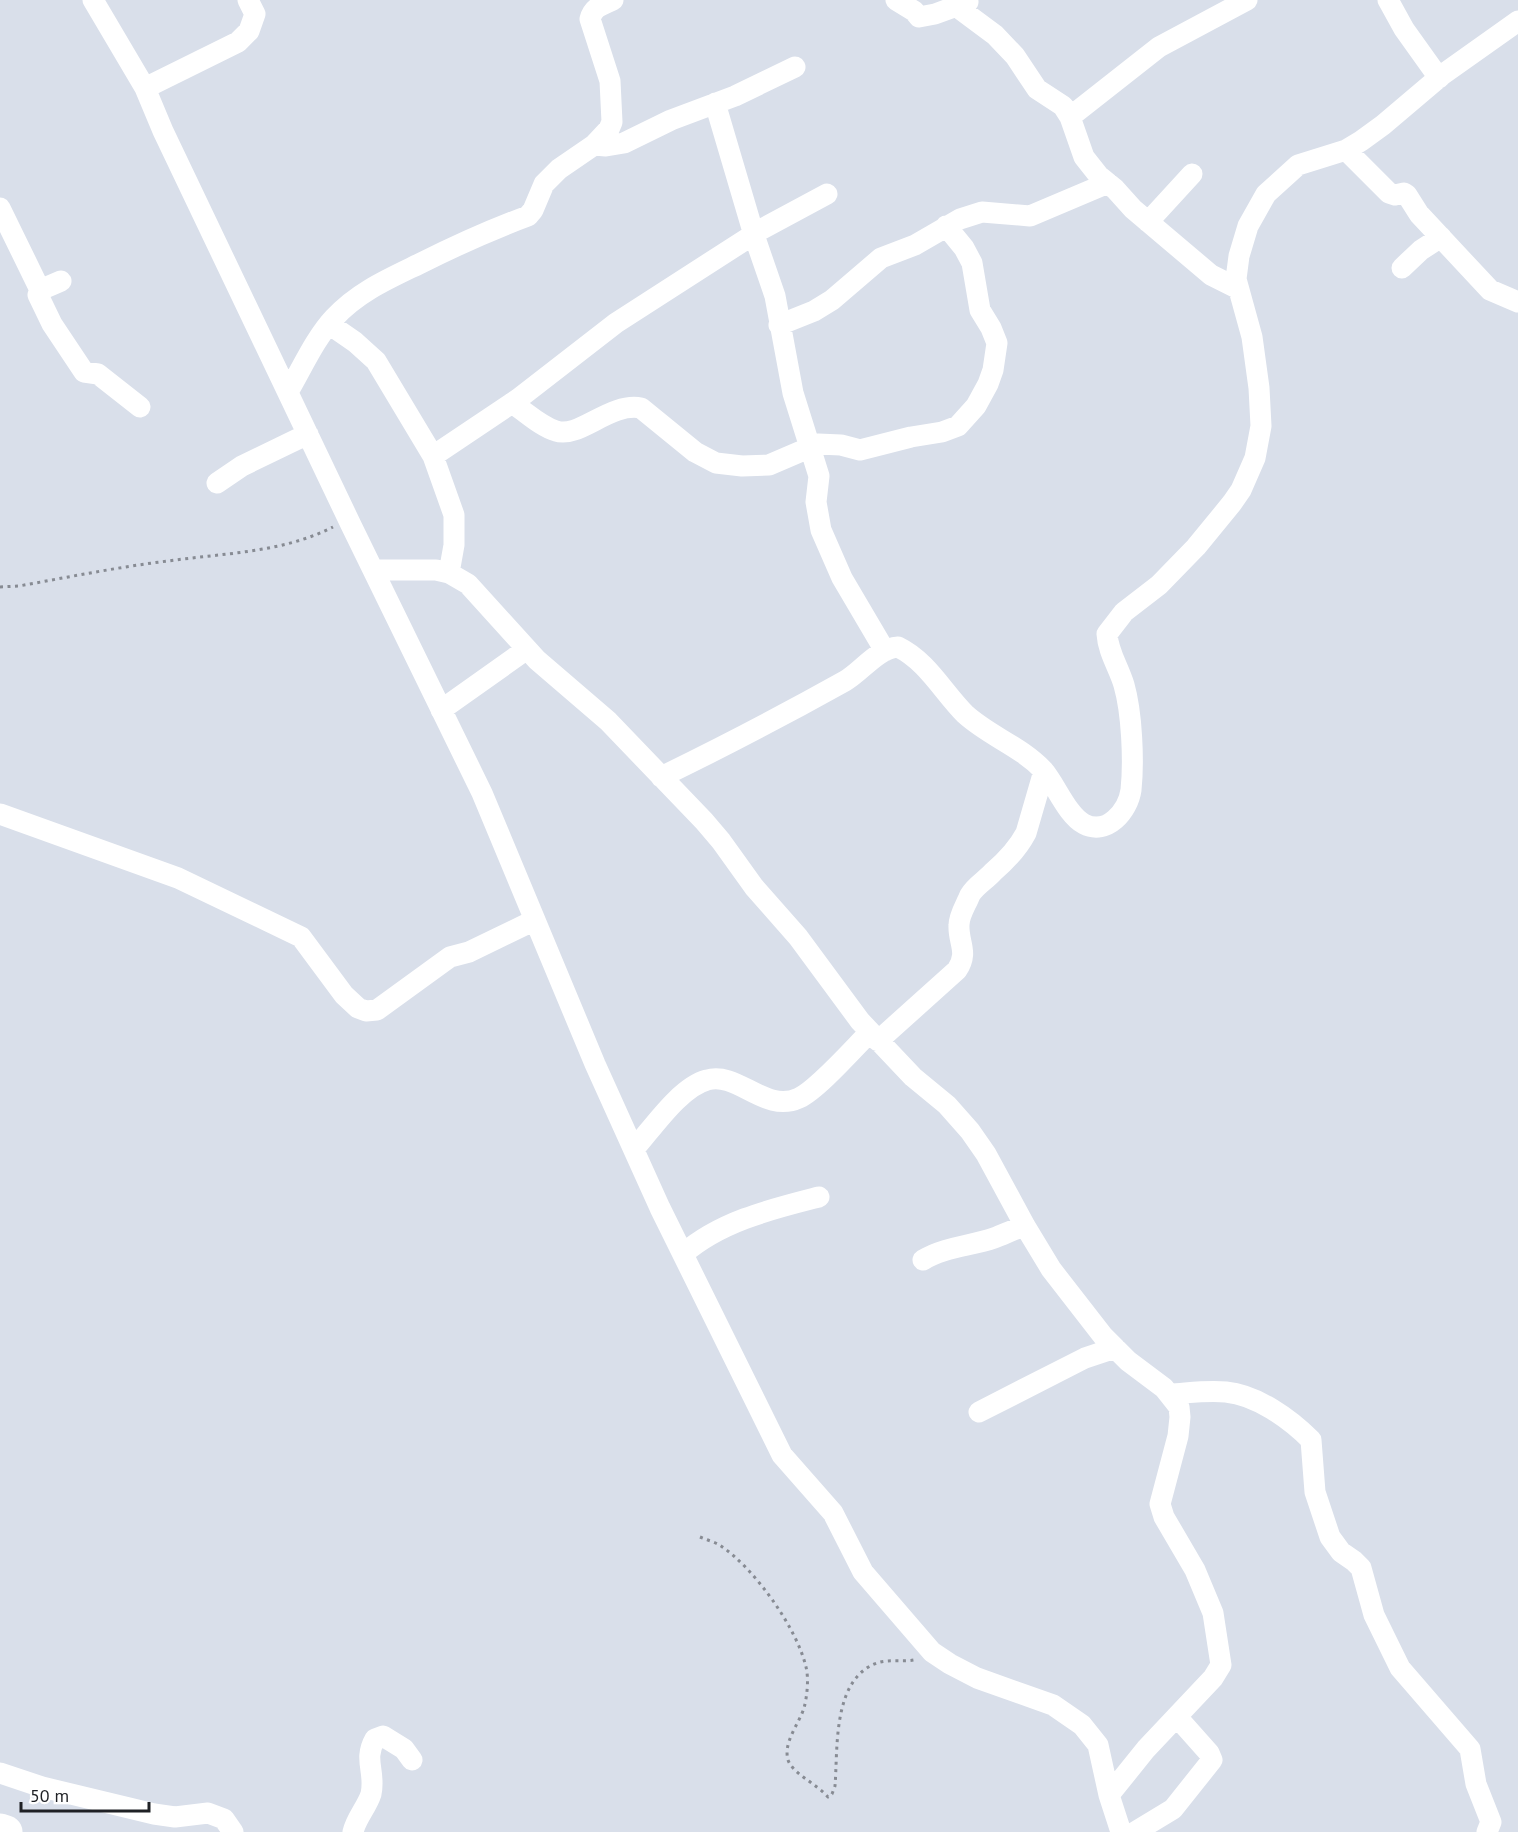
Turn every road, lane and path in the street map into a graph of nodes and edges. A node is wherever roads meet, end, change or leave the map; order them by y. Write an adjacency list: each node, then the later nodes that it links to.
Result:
1 (93, 0): 11 (street)
2 (248, 0): 11 (street)
3 (613, 0): 14 (street)
4 (897, 0): 7 (street)
5 (1247, 0): 13 (street)
6 (1388, 0): 10 (street)
7 (964, 3): 13 (street)
8 (1514, 31): 10 (street)
9 (795, 67): 12 (street)
10 (1439, 78): 15 (street)
11 (145, 88): 31 (street)
12 (715, 103): 14 (street); 22 (street)
13 (1070, 117): 17 (street)
14 (594, 145): 29 (street)
15 (1346, 150): 23 (street); 26 (street)
16 (1192, 174): 20 (street)
17 (1108, 183): 20 (street); 21 (street)
18 (827, 194): 22 (street)
19 (0, 208): 27 (street)
20 (1148, 222): 26 (street)
21 (946, 226): 30 (street); 35 (street)
22 (754, 235): 30 (street); 32 (street)
23 (1441, 237): 24 (street); 28 (street)
24 (1402, 268)
25 (61, 281): 27 (street)
26 (1237, 288): 45 (street)
27 (40, 290): 33 (street)
28 (1518, 302)
29 (329, 324): 31 (street); 36 (street)
30 (779, 325): 35 (street)
31 (288, 392): 34 (street)
32 (512, 402): 35 (street); 36 (street)
33 (140, 407)
34 (308, 434): 37 (street); 38 (street)
35 (809, 447): 43 (street)
36 (433, 456): 40 (street)
37 (217, 483)
38 (348, 519): 39 (street); 41 (path)
39 (373, 570): 40 (street); 44 (street)
40 (449, 573): 42 (street)
41 (0, 587)
42 (527, 649): 44 (street); 46 (street)
43 (885, 651): 45 (street); 46 (street)
44 (441, 710): 48 (street)
45 (1044, 771): 49 (street)
46 (661, 777): 49 (street)
47 (0, 814): 48 (street)
48 (535, 920): 50 (street)
49 (874, 1036): 50 (street); 52 (street)
50 (634, 1149): 53 (street)
51 (819, 1197): 53 (street)
52 (1025, 1226): 54 (street); 55 (street)
53 (683, 1254): 59 (street)
54 (923, 1260)
55 (1115, 1348): 56 (street); 57 (street)
56 (1170, 1394): 60 (street); 70 (street)
57 (979, 1412)
58 (700, 1537): 59 (path)
59 (932, 1652): 63 (street)
60 (1176, 1717): 63 (street); 69 (street)
61 (412, 1760): 67 (street)
62 (0, 1773): 66 (street)
63 (1109, 1795): 68 (street)
64 (0, 1830): 65 (highway)
65 (6, 1832)
66 (233, 1832)
67 (353, 1832)
68 (1121, 1832)
69 (1135, 1832)
70 (1487, 1832)

